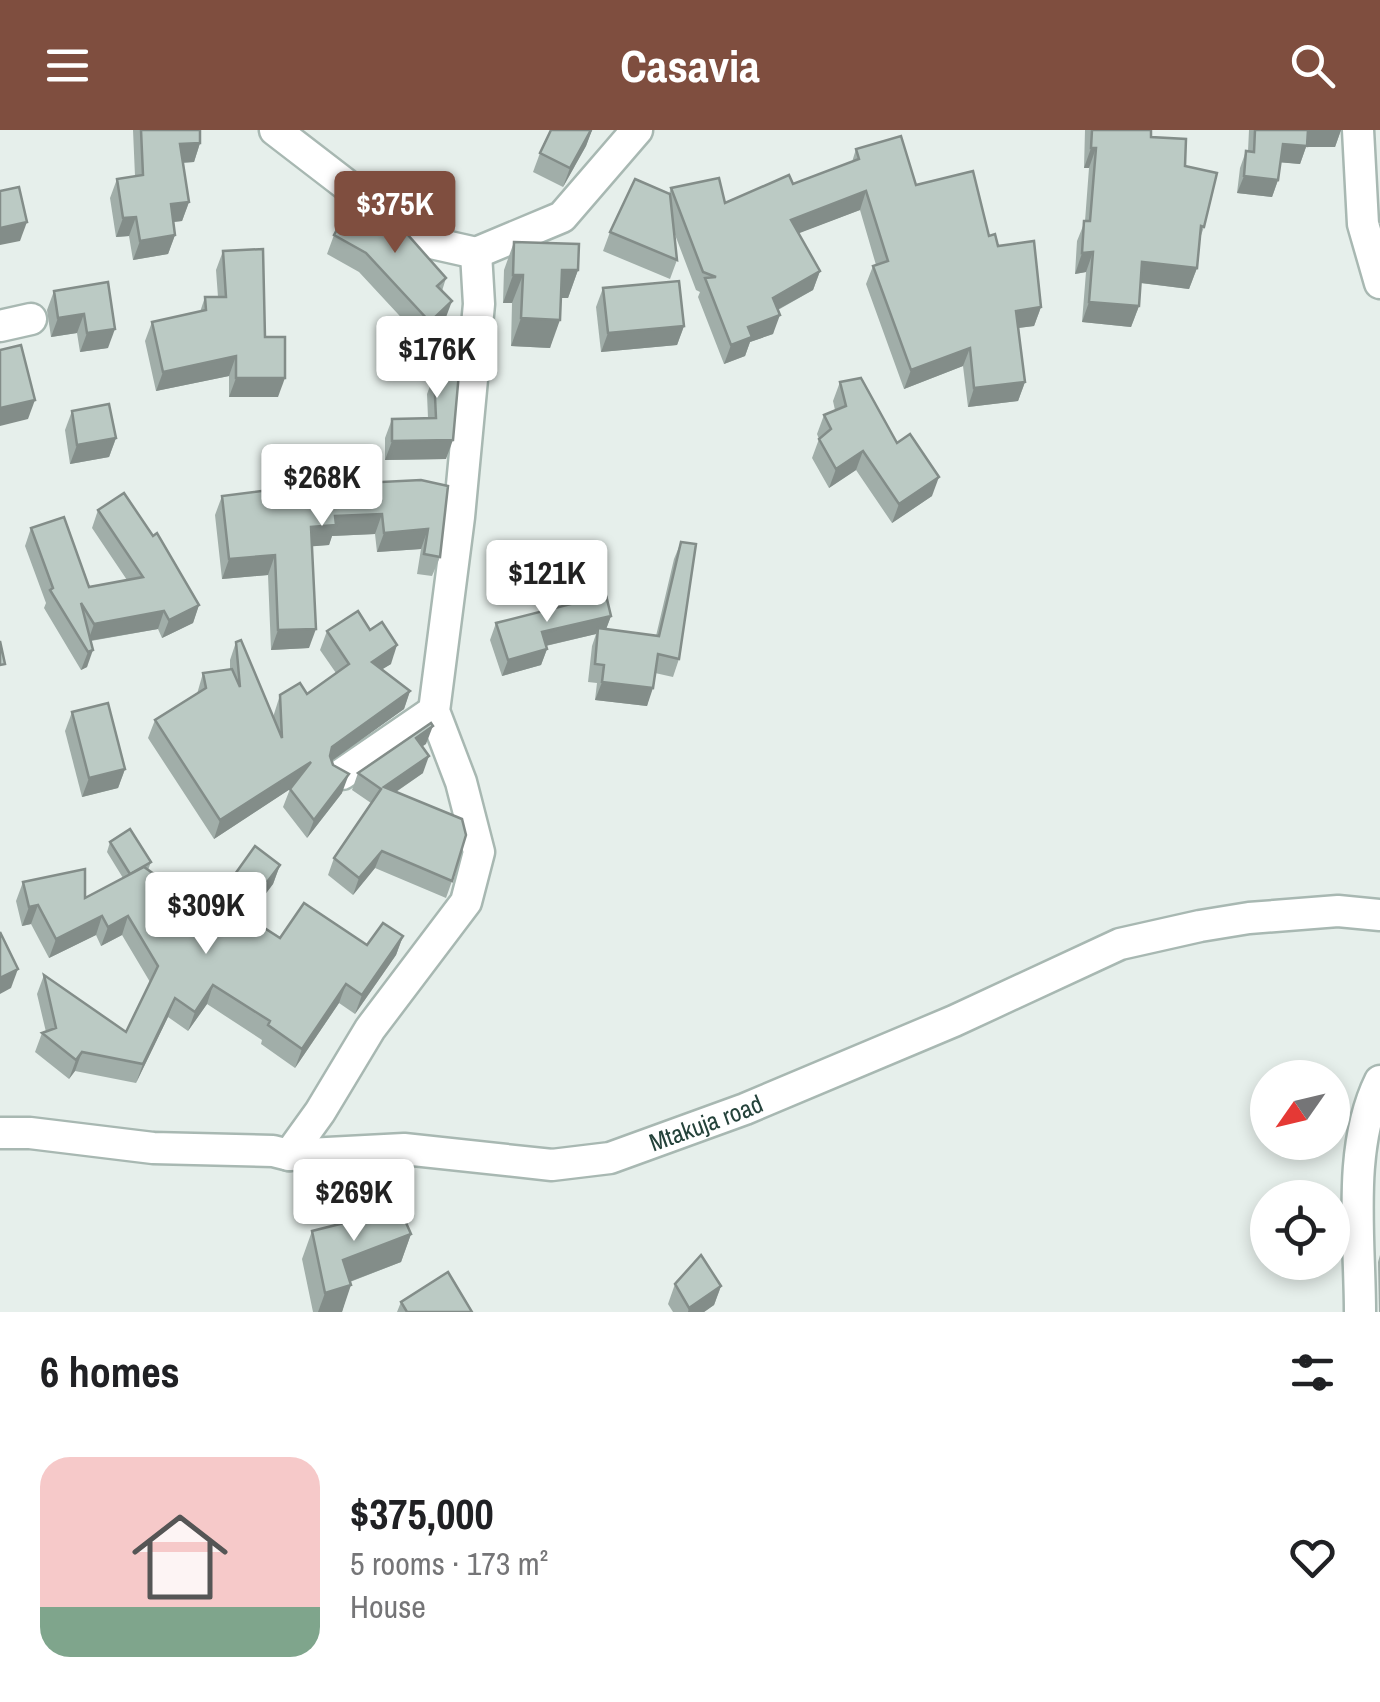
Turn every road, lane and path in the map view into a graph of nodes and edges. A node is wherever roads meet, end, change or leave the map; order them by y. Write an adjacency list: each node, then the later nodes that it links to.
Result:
1 (275, 130): 4 (street)
2 (637, 130): 4 (street)
3 (1365, 144): 5 (street)
4 (476, 253): 8 (street)
5 (1380, 282)
6 (31, 318): 7 (street)
7 (0, 326)
8 (434, 711): 9 (street); 13 (street)
9 (342, 774)
10 (1380, 915): 13 (street, Mtakuja road)
11 (1380, 1081): 14 (street)
12 (0, 1134): 13 (street, Mtakuja road)
13 (289, 1154)
14 (1360, 1312)

